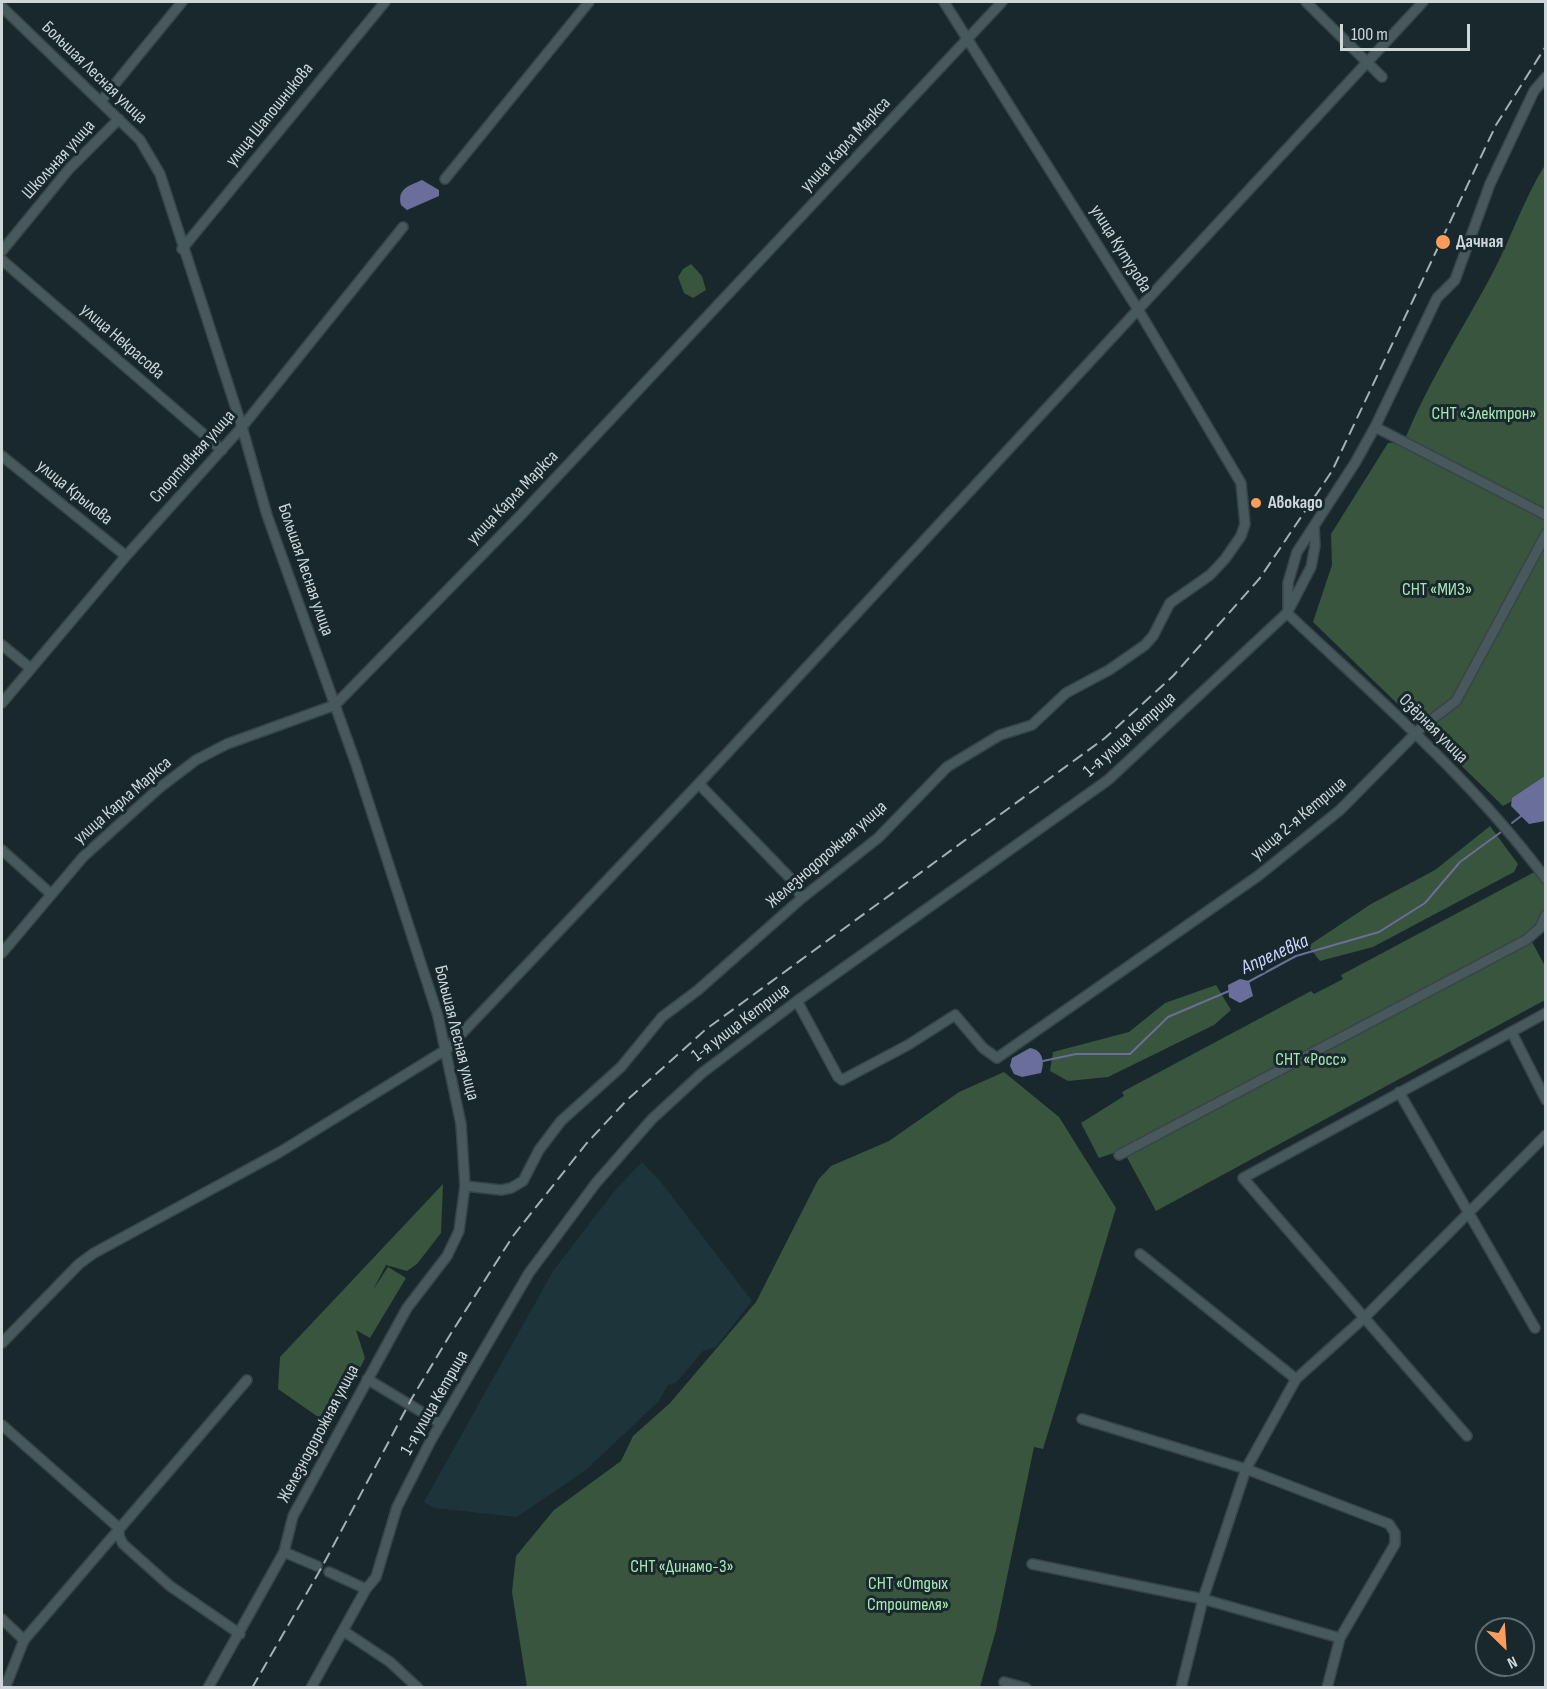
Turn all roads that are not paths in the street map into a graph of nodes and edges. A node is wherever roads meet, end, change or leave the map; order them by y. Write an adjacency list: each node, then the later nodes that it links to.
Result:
1 (182, 2): 13 (street)
2 (385, 2): 17 (street, улица Шапошникова)
3 (589, 2): 15 (street)
4 (944, 2): 9 (street, улица Кутузова)
5 (1002, 2): 9 (street, улица Карла Маркса)
6 (1306, 2): 10 (street)
7 (1423, 2): 10 (street)
8 (2, 7): 13 (street, Большая Лесная улица)
9 (968, 39): 20 (street, улица Кутузова); 34 (street, улица Карла Маркса)
10 (1367, 61): 11 (street); 20 (street)
11 (1382, 77)
12 (1545, 77): 22 (street)
13 (101, 101): 14 (street, Большая Лесная улица)
14 (119, 119): 17 (street, Большая Лесная улица); 18 (street, Школьная улица)
15 (445, 179)
16 (403, 227): 21 (street, Спортивная улица)
17 (182, 249): 21 (street, Большая Лесная улица)
18 (2, 251)
19 (2, 260): 23 (street, улица Некрасова)
20 (1139, 311): 26 (street, улица Кутузова); 36 (street)
21 (242, 427): 23 (street, Спортивная улица); 34 (street, Большая Лесная улица)
22 (1375, 427): 25 (street); 27 (street)
23 (222, 450): 29 (street, Спортивная улица)
24 (2, 456): 29 (street, улица Крылова)
25 (1545, 515)
26 (1245, 524): 40 (street, Железнодорожная улица)
27 (1314, 526): 30 (street, 1-я улица Кетрица); 30 (street)
28 (1545, 534): 35 (street, улица 2-я Кетрица)
29 (126, 556): 32 (street, Спортивная улица)
30 (1287, 613): 35 (street, Озёрная улица); 43 (street, 1-я улица Кетрица)
31 (2, 645): 32 (street)
32 (30, 668): 33 (street, Спортивная улица)
33 (2, 703)
34 (335, 705): 39 (street, улица Карла Маркса); 46 (street, Большая Лесная улица)
35 (1416, 734): 38 (street, Озёрная улица); 43 (street, улица 2-я Кетрица)
36 (699, 784): 40 (street); 46 (street)
37 (2, 850): 39 (street)
38 (1545, 879)
39 (51, 894): 42 (street, улица Карла Маркса)
40 (802, 898): 51 (street, Железнодорожная улица)
41 (1545, 915): 50 (street)
42 (2, 953)
43 (797, 1001): 62 (street, 1-я улица Кетрица)
44 (1545, 1013): 45 (street)
45 (1512, 1033): 47 (street); 48 (street)
46 (447, 1049): 51 (street, Большая Лесная улица); 57 (street)
47 (1400, 1092): 53 (street); 55 (street)
48 (1545, 1100)
49 (1545, 1135): 53 (street)
50 (1119, 1155)
51 (465, 1186): 52 (street, Большая Лесная улица)
52 (463, 1201): 58 (street, Железнодорожная улица)
53 (1467, 1212): 55 (street); 56 (street)
54 (1140, 1254): 59 (street)
55 (1365, 1317): 59 (street); 64 (street)
56 (1535, 1328)
57 (2, 1343)
58 (367, 1379): 62 (street); 67 (street, Железнодорожная улица)
59 (1296, 1379): 65 (street)
60 (247, 1380): 66 (street)
61 (1082, 1419): 65 (street)
62 (440, 1423): 71 (street, 1-я улица Кетрица)
63 (2, 1425): 66 (street)
64 (1467, 1436)
65 (1246, 1469): 72 (street); 76 (street)
66 (119, 1528): 75 (street); 77 (street)
67 (284, 1552): 69 (street); 75 (street, Железнодорожная улица)
68 (1032, 1564): 72 (street)
69 (317, 1566)
70 (329, 1572): 71 (street)
71 (366, 1590): 74 (street, 1-я улица Кетрица)
72 (1203, 1599): 76 (street); 84 (street)
73 (2, 1619): 77 (street)
74 (345, 1632): 81 (street, 1-я улица Кетрица); 82 (street)
75 (240, 1634): 80 (street, Железнодорожная улица)
76 (1340, 1638): 85 (street)
77 (24, 1640): 79 (street)
78 (1004, 1682): 83 (street)
79 (5, 1688)
80 (208, 1688)
81 (311, 1688)
82 (418, 1688)
83 (1026, 1688)
84 (1181, 1688)
85 (1326, 1688)

